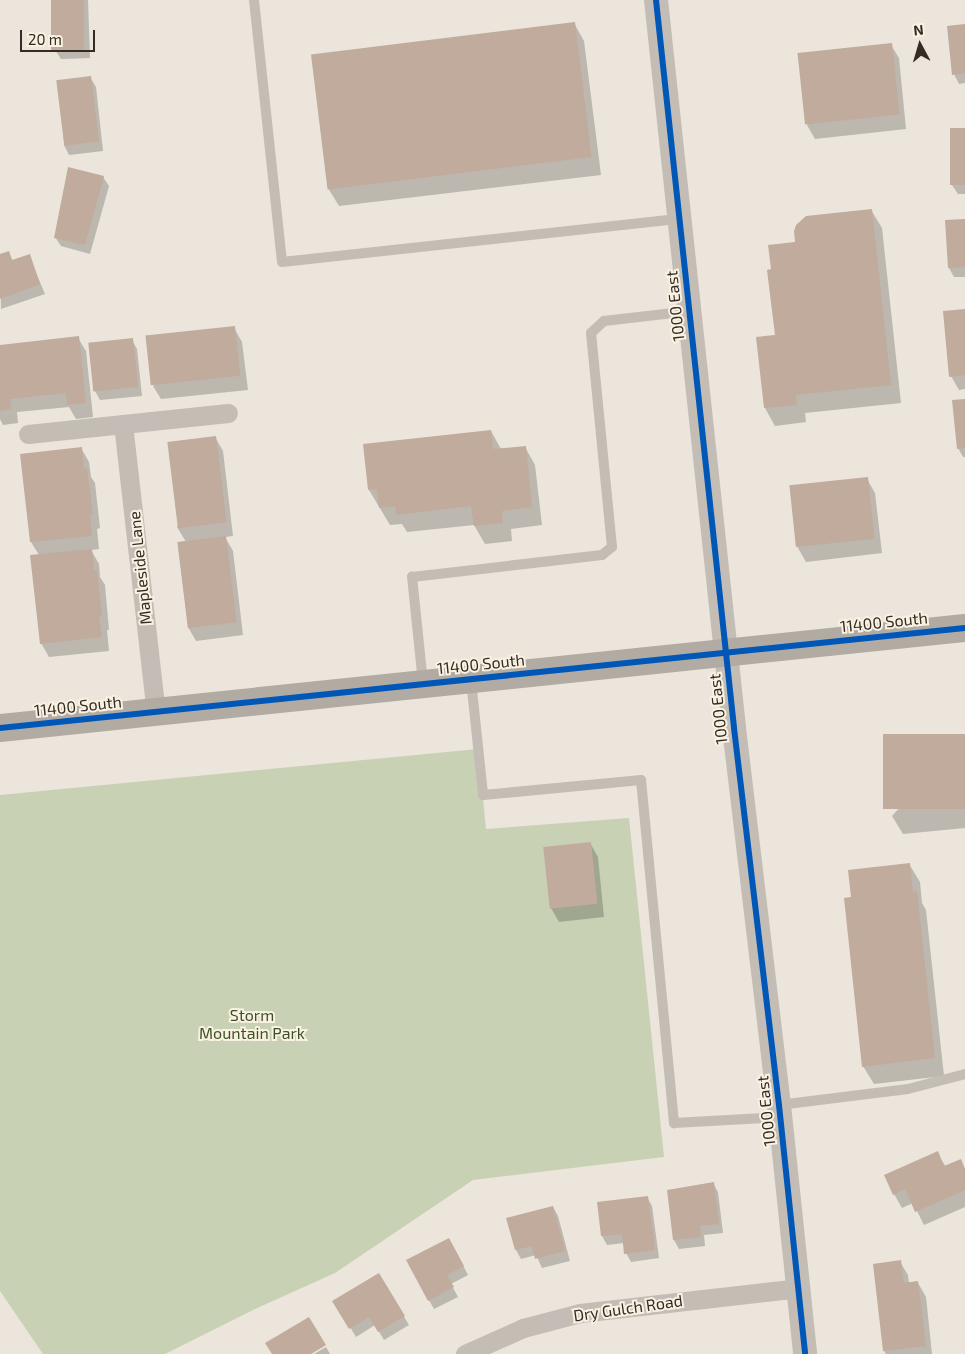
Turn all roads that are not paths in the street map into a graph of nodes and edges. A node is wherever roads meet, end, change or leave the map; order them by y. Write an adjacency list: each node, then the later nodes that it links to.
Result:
1 (254, 0): 3 (lane)
2 (656, 0): 3 (street, 1000 East)
3 (680, 219): 4 (street, 1000 East)
4 (690, 311): 9 (street, 1000 East); 11 (lane)
5 (228, 413): 6 (street)
6 (123, 424): 7 (street); 12 (street, Mapleside Lane)
7 (28, 434)
8 (965, 628): 9 (main road, 11400 South)
9 (726, 653): 10 (main road, 11400 South); 15 (street, 1000 East)
10 (471, 679): 11 (main road, 11400 South); 15 (lane)
11 (423, 684): 12 (main road, 11400 South)
12 (156, 712): 13 (main road, 11400 South)
13 (0, 728)
14 (965, 1074): 15 (lane)
15 (780, 1111): 16 (street, 1000 East)
16 (798, 1288): 17 (street, Dry Gulch Road); 18 (street, 1000 East)
17 (465, 1354)
18 (805, 1354)

